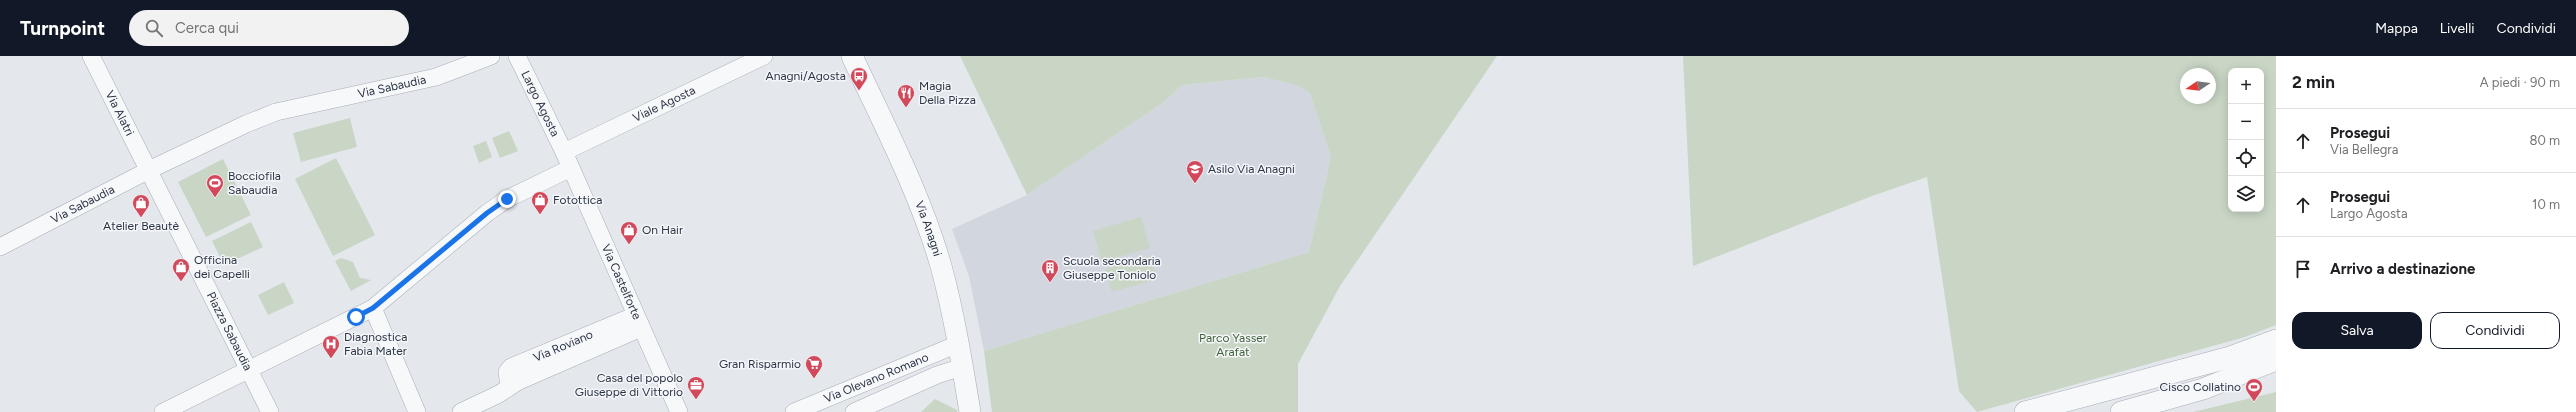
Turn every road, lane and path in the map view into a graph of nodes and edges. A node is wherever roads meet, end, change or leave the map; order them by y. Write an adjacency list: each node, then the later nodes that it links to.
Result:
1 (91, 56): 8 (street, Via Alatri)
2 (491, 56): 8 (street, Via Sabaudia)
3 (517, 56): 6 (street, Largo Agosta)
4 (764, 56): 6 (street, Viale Agosta)
5 (852, 56): 13 (street, Via Anagni)
6 (564, 152): 7 (street, Via Castelforte)
7 (571, 168): 10 (street, Piazza Sabaudia); 11 (street, Via Castelforte)
8 (149, 170): 9 (street, Via Sabaudia); 16 (street, Piazza Sabaudia)
9 (0, 247)
10 (373, 308): 16 (street, Piazza Sabaudia); 19 (street)
11 (638, 321): 20 (street, Via Roviano); 21 (street, Via Castelforte)
12 (2276, 340): 25 (street)
13 (958, 344): 15 (street, Via Anagni); 22 (street, Via Olevano Romano)
14 (2276, 360): 26 (street)
15 (962, 367): 23 (street, Via Olevano Romano); 24 (street, Via Anagni)
16 (249, 370): 17 (street); 18 (street)
17 (163, 412)
18 (270, 412)
19 (417, 412)
20 (461, 412)
21 (679, 412)
22 (794, 412)
23 (854, 412)
24 (970, 412)
25 (2024, 412)
26 (2121, 412)

